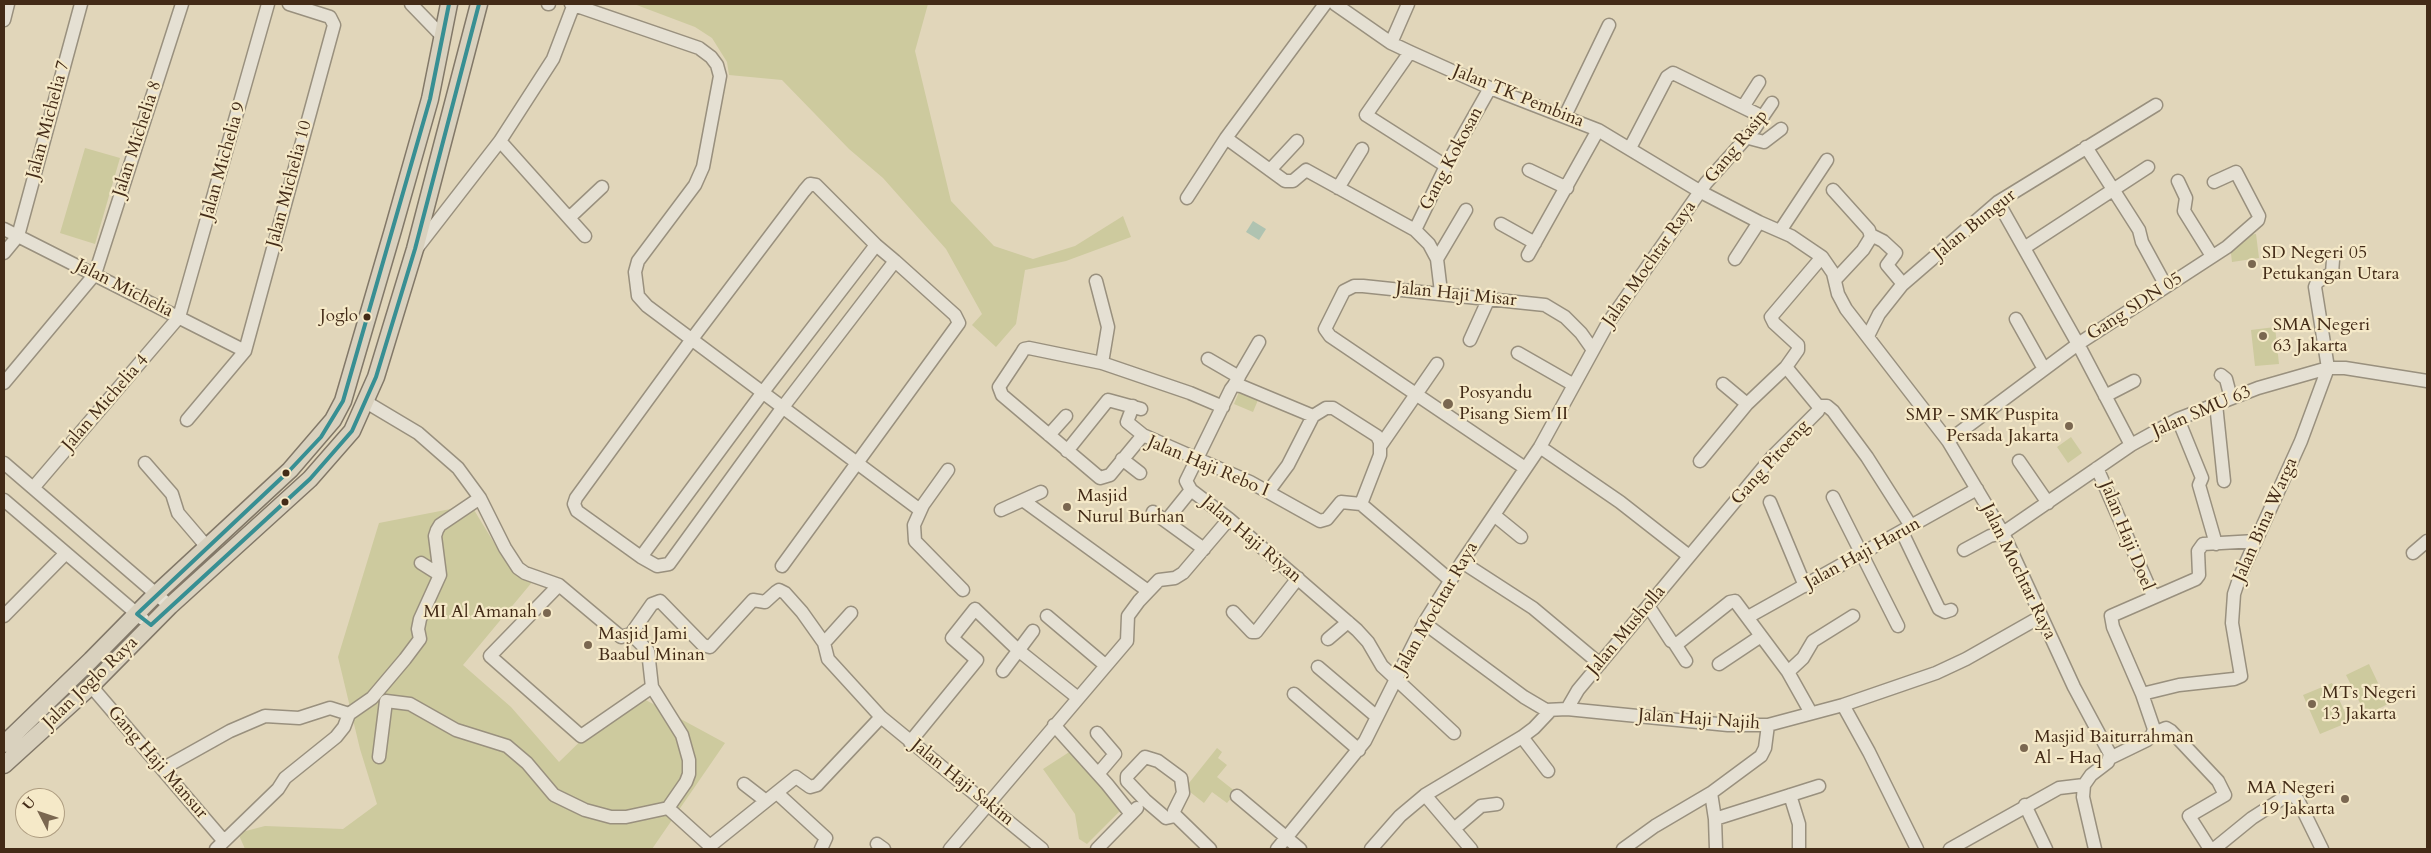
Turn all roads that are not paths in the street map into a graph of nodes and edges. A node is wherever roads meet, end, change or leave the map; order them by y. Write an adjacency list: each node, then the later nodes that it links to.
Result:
1 (8, 4): 13 (street)
2 (81, 4): 57 (street, Jalan Michelia 7)
3 (182, 4): 71 (street, Jalan Michelia 8)
4 (268, 4): 78 (street, Jalan Michelia 9)
5 (289, 4): 86 (street, Jalan Michelia 10)
6 (411, 4): 15 (street)
7 (449, 4): 15 (main road, Jalan Joglo Raya)
8 (480, 4): 62 (main road, Jalan Joglo Raya)
9 (573, 4): 29 (street); 81 (street)
10 (1325, 4): 28 (street)
11 (1335, 4): 16 (street, Jalan TK Pembina)
12 (1408, 4): 16 (street)
13 (4, 20)
14 (1609, 25): 23 (street)
15 (443, 37): 93 (main road, Jalan Joglo Raya)
16 (1391, 43): 17 (street, Jalan TK Pembina)
17 (1410, 52): 19 (street, Jalan TK Pembina); 35 (street)
18 (1759, 82): 22 (street)
19 (1490, 88): 23 (street, Jalan TK Pembina); 35 (street, Gang Kokosan)
20 (1772, 102): 24 (street, Gang Rasip)
21 (2156, 105): 31 (street, Jalan Bungur)
22 (1743, 107): 24 (street); 32 (street)
23 (1565, 116): 26 (street, Jalan TK Pembina)
24 (1763, 117): 27 (street, Gang Rasip)
25 (1781, 129): 27 (street)
26 (1598, 130): 32 (street, Jalan TK Pembina); 43 (street)
27 (1746, 137): 46 (street, Gang Rasip)
28 (1226, 138): 37 (street); 47 (street)
29 (500, 141): 50 (street); 62 (street)
30 (1297, 141): 37 (street)
31 (2086, 147): 44 (street); 48 (street, Jalan Bungur)
32 (1630, 148): 46 (street, Jalan TK Pembina)
33 (1362, 149): 42 (street)
34 (1827, 160): 55 (street)
35 (1446, 166): 54 (street, Gang Kokosan)
36 (2148, 167): 44 (street)
37 (1270, 170): 42 (street)
38 (1529, 170): 43 (street)
39 (2178, 180): 65 (street)
40 (2214, 182): 65 (street, Gang SDN 05)
41 (602, 187): 50 (street)
42 (1338, 188): 54 (street)
43 (1567, 188): 59 (street)
44 (2113, 189): 61 (street); 75 (street)
45 (1833, 190): 56 (street)
46 (1701, 192): 51 (street, Jalan Mochtar Raya); 85 (street, Jalan Mochtar Raya)
47 (1187, 198)
48 (1998, 202): 61 (street); 74 (street, Jalan Bungur)
49 (1466, 210): 67 (street)
50 (569, 218): 58 (street)
51 (1759, 222): 55 (street, Jalan Mochtar Raya); 68 (street)
52 (1501, 224): 59 (street)
53 (4, 229): 57 (street, Jalan Michelia)
54 (1415, 230): 67 (street)
55 (1780, 231): 66 (street, Jalan Mochtar Raya)
56 (1871, 235): 72 (street); 74 (street)
57 (18, 236): 63 (street); 71 (street, Jalan Michelia)
58 (585, 236)
59 (1535, 243): 64 (street)
60 (876, 245): 69 (street); 81 (street); 103 (street)
61 (2024, 248): 84 (street)
62 (415, 250): 96 (main road, Jalan Joglo Raya)
63 (4, 253)
64 (1528, 256)
65 (2212, 256): 75 (street, Gang SDN 05)
66 (1822, 257): 72 (street, Jalan Mochtar Raya); 91 (street)
67 (1438, 259): 76 (street)
68 (1735, 259)
69 (895, 260): 111 (street); 130 (street)
70 (2333, 260): 92 (street)
71 (95, 274): 78 (street, Jalan Michelia); 99 (street)
72 (1837, 278): 80 (street, Jalan Mochtar Raya)
73 (1096, 281): 89 (street)
74 (1903, 284): 80 (street, Jalan Bungur)
75 (2166, 286): 84 (street, Gang SDN 05)
76 (1441, 292): 77 (street, Jalan Haji Misar); 104 (street, Jalan Haji Misar)
77 (1489, 298): 82 (street); 85 (street, Jalan Haji Misar)
78 (180, 318): 86 (street, Jalan Michelia); 136 (street, Jalan Michelia 4)
79 (2016, 319): 94 (street)
80 (1868, 336): 119 (street, Jalan Mochtar Raya)
81 (692, 339): 103 (street); 168 (street)
82 (1470, 340)
83 (1259, 342): 100 (street, Jalan Haji Riyan)
84 (2078, 344): 94 (street, Gang SDN 05); 105 (street)
85 (1593, 350): 102 (street, Jalan Mochtar Raya)
86 (245, 351): 116 (street)
87 (1518, 353): 102 (street)
88 (1208, 359): 100 (street)
89 (1102, 363): 112 (street); 117 (street)
90 (1437, 364): 104 (street)
91 (1786, 367): 108 (street); 110 (street, Gang Pitoeng)
92 (2328, 368): 98 (street, Jalan SMU 63); 106 (street, Jalan SMU 63); 158 (street, Jalan Bina Warga)
93 (353, 370): 96 (main road); 161 (main road, Jalan Joglo Raya)
94 (2044, 370): 119 (street, Gang SDN 05)
95 (2220, 375): 106 (street)
96 (376, 377): 107 (main road, Jalan Joglo Raya)
97 (2134, 381): 105 (street)
98 (2427, 381)
99 (4, 383)
100 (1238, 383): 112 (street, Jalan Haji Riyan); 114 (street)
101 (1723, 384): 108 (street)
102 (1574, 385): 122 (street, Jalan Mochtar Raya)
103 (763, 392): 111 (street); 168 (street)
104 (1417, 394): 120 (street); 131 (street)
105 (2105, 396): 121 (street)
106 (2231, 398): 109 (street, Jalan SMU 63)
107 (366, 402): 142 (street); 181 (main road, Jalan Joglo Raya)
108 (1747, 404): 126 (street)
109 (2216, 404): 115 (street, Jalan SMU 63); 135 (street)
110 (1818, 406): 154 (street); 155 (street, Gang Pitoeng)
111 (783, 407): 130 (street); 168 (street)
112 (1223, 407): 125 (street, Jalan Haji Riyan)
113 (1066, 416): 117 (street)
114 (1313, 416): 120 (street); 140 (street)
115 (2178, 419): 121 (street, Jalan SMU 63); 160 (street)
116 (187, 420)
117 (1049, 435): 123 (street)
118 (1143, 435): 123 (street); 124 (street, Jalan Haji Rebo I); 125 (street, Jalan Haji Rebo I)
119 (1948, 441): 137 (street, Jalan Mochtar Raya)
120 (1381, 445): 146 (street)
121 (2131, 445): 132 (street, Jalan SMU 63)
122 (1540, 447): 131 (street, Jalan Mochtar Raya); 167 (street)
123 (1067, 451): 124 (street, Jalan Haji Rebo I)
124 (1122, 459): 134 (street)
125 (1198, 459): 138 (street, Jalan Haji Riyan); 140 (street, Jalan Haji Rebo I)
126 (1700, 461)
127 (2018, 461): 145 (street)
128 (4, 463): 136 (street)
129 (145, 463): 161 (street)
130 (856, 464): 148 (street); 171 (street)
131 (1526, 468): 151 (street, Jalan Mochtar Raya)
132 (2097, 468): 145 (street, Jalan SMU 63); 180 (street, Jalan Haji Doel)
133 (948, 470): 148 (street)
134 (1140, 473)
135 (2224, 481)
136 (33, 488): 179 (street)
137 (1977, 489): 154 (street, Jalan Haji Harun); 156 (street, Jalan Mochtar Raya)
138 (1191, 490): 152 (street, Jalan Haji Riyan); 153 (street)
139 (1041, 492): 143 (street)
140 (1268, 492): 146 (street, Jalan Haji Rebo I)
141 (1833, 497): 166 (street)
142 (480, 498): 172 (street); 175 (street)
143 (1024, 501): 149 (street); 178 (street)
144 (1770, 502): 176 (street)
145 (2048, 503): 156 (street, Jalan SMU 63)
146 (1361, 504): 174 (street)
147 (6, 508): 164 (street)
148 (920, 510): 177 (street)
149 (1001, 510)
150 (1153, 512): 153 (street)
151 (1494, 515): 157 (street); 169 (street, Jalan Mochtar Raya)
152 (1229, 519): 162 (street); 173 (street, Jalan Haji Riyan)
153 (1166, 521): 162 (street)
154 (1907, 529): 166 (street, Jalan Haji Harun); 183 (street)
155 (1711, 533): 167 (street, Jalan Musholla)
156 (2003, 533): 163 (street, Jalan SMU 63); 191 (street, Jalan Mochtar Raya)
157 (1522, 537)
158 (2256, 541): 160 (street); 214 (street, Jalan Bina Warga)
159 (2427, 541): 165 (street)
160 (2216, 544): 180 (street)
161 (207, 547): 179 (main road, Jalan Joglo Raya)
162 (1204, 549): 178 (street)
163 (1964, 550)
164 (66, 553): 186 (street); 187 (street)
165 (2413, 553)
166 (1862, 555): 176 (street, Jalan Haji Harun); 195 (street)
167 (1689, 556): 182 (street, Jalan Musholla)
168 (641, 558)
169 (1462, 562): 174 (street, Jalan Mochtar Raya); 204 (street)
170 (421, 563): 172 (street)
171 (782, 566)
172 (440, 575): 215 (street)
173 (1298, 578): 184 (street); 192 (street, Jalan Haji Riyan)
174 (1450, 580): 193 (street, Jalan Mochtar Raya)
175 (559, 585): 197 (street); 212 (street)
176 (1805, 586): 190 (street, Jalan Haji Harun)
177 (963, 590)
178 (1148, 591): 206 (street)
179 (156, 594): 181 (street); 186 (main road, Jalan Joglo Raya)
180 (2153, 596): 214 (street, Jalan Haji Doel)
181 (170, 606): 194 (main road, Jalan Joglo Raya)
182 (1649, 607): 201 (street); 204 (street, Jalan Musholla)
183 (1951, 610)
184 (1233, 612)
185 (851, 613): 200 (street)
186 (137, 614): 194 (street); 232 (main road, Jalan Joglo Raya)
187 (4, 616)
188 (1047, 616): 206 (street)
189 (1853, 616): 209 (street)
190 (1748, 617): 198 (street); 201 (street)
191 (2040, 617): 218 (street, Jalan Haji Najih); 235 (street, Jalan Mochtar Raya)
192 (1348, 622): 199 (street); 210 (street, Jalan Haji Riyan)
193 (1424, 623): 210 (street, Jalan Mochtar Raya); 220 (street, Jalan Haji Najih)
194 (151, 625): 211 (main road, Jalan Joglo Raya)
195 (1898, 626)
196 (1033, 631): 202 (street)
197 (631, 634): 200 (street, Jalan Haji Sakim); 212 (street)
198 (1761, 636): 205 (street); 209 (street)
199 (1328, 639)
200 (824, 643): 223 (street, Jalan Haji Sakim)
201 (1675, 644): 203 (street)
202 (1018, 650): 208 (street); 216 (street); 231 (street)
203 (1686, 661)
204 (1600, 664): 219 (street, Jalan Musholla)
205 (1719, 664)
206 (1105, 665): 216 (street)
207 (1318, 667): 224 (street)
208 (1003, 671)
209 (1788, 672): 221 (street)
210 (1395, 680): 224 (street, Jalan Mochtar Raya); 228 (street, Jalan Haji Riyan)
211 (91, 686): 236 (main road, Jalan Joglo Raya); 237 (street, Gang Haji Mansur)
212 (652, 687): 253 (street)
213 (1294, 694): 233 (street)
214 (2142, 694): 229 (street, Jalan Haji Doel)
215 (372, 698): 217 (street); 222 (street)
216 (1078, 698): 225 (street)
217 (386, 701): 234 (street); 253 (street)
218 (1843, 704): 221 (street, Jalan Haji Najih); 273 (street)
219 (1567, 709): 220 (street, Jalan Haji Najih); 226 (street, Jalan Haji Najih)
220 (1550, 710): 230 (street)
221 (1811, 713): 226 (street, Jalan Haji Najih)
222 (348, 714): 237 (street); 259 (street)
223 (882, 717): 231 (street, Jalan Haji Sakim); 243 (street)
224 (1377, 717): 233 (street, Jalan Mochtar Raya)
225 (1054, 725): 239 (street); 250 (street)
226 (1768, 725): 244 (street)
227 (1097, 733): 239 (street)
228 (1454, 733)
229 (2154, 733): 235 (street); 276 (street)
230 (1522, 737): 238 (street); 245 (street)
231 (910, 742): 250 (street, Jalan Haji Sakim)
232 (4, 744)
233 (1359, 750): 258 (street, Jalan Mochtar Raya)
234 (379, 757)
235 (2110, 758): 241 (street)
236 (4, 765)
237 (162, 769): 259 (street, Gang Haji Mansur)
238 (1548, 771)
239 (1098, 774): 254 (street)
240 (744, 784): 249 (street)
241 (2084, 785): 252 (street); 275 (street)
242 (1819, 786): 246 (street)
243 (777, 793): 249 (street); 261 (street)
244 (1711, 793): 256 (street); 270 (street)
245 (1426, 794): 257 (street); 268 (street)
246 (1790, 795): 256 (street); 272 (street)
247 (1237, 796): 258 (street)
248 (1145, 800): 254 (street); 255 (street); 255 (street)
249 (766, 801): 253 (street)
250 (988, 804): 262 (street); 263 (street, Jalan Haji Sakim)
251 (1497, 804): 257 (street)
252 (2025, 805): 260 (street); 274 (street)
253 (668, 808)
254 (1131, 814): 264 (street)
255 (1175, 816): 265 (street)
256 (1715, 819): 271 (street)
257 (1454, 829): 269 (street)
258 (1287, 836): 266 (street, Jalan Mochtar Raya); 267 (street)
259 (220, 845)
260 (1957, 848)
261 (821, 849)
262 (950, 849)
263 (1042, 849)
264 (1097, 849)
265 (1210, 849)
266 (1277, 849)
267 (1300, 849)
268 (1371, 849)
269 (1471, 849)
270 (1623, 849)
271 (1716, 849)
272 (1799, 849)
273 (1918, 849)
274 (2046, 849)
275 (2095, 849)
276 (2210, 849)
277 (2214, 849): 278 (street)
278 (2322, 849)

